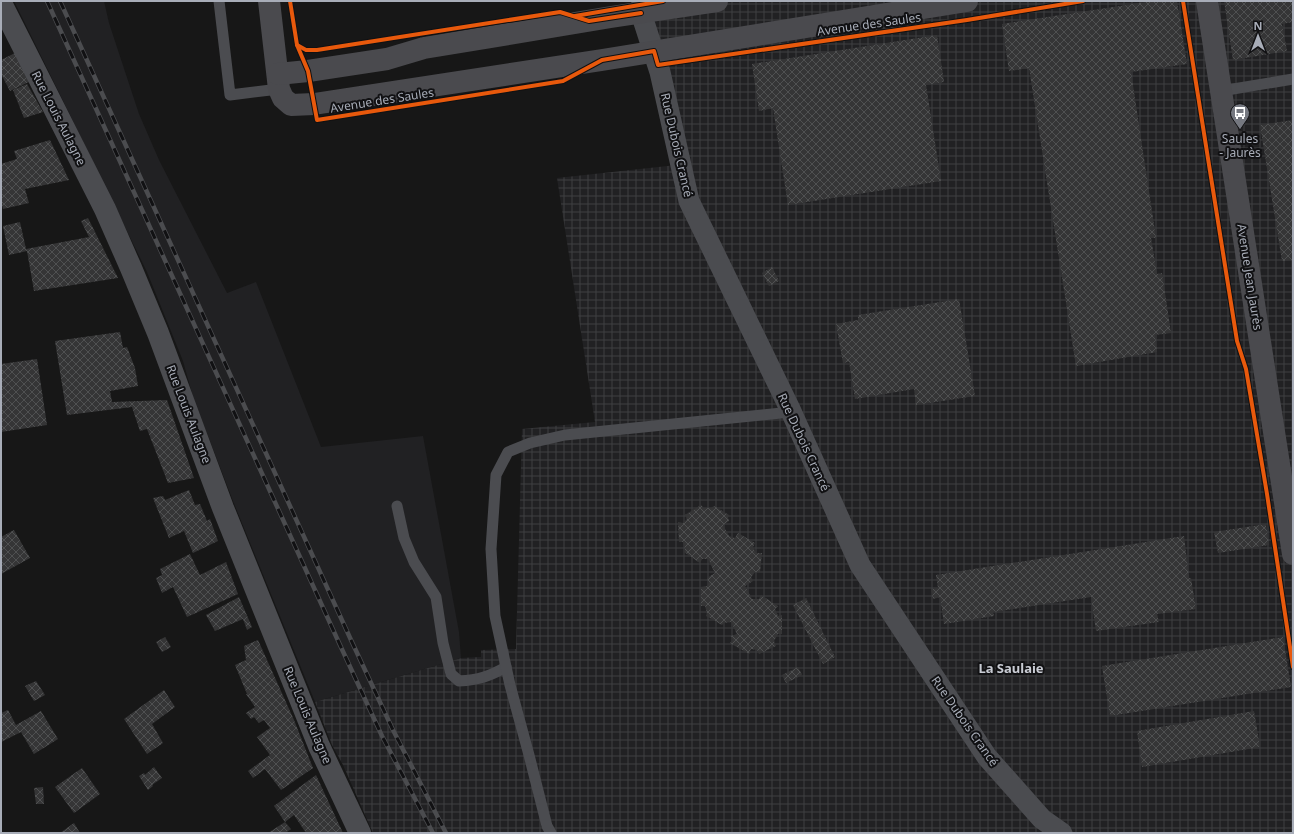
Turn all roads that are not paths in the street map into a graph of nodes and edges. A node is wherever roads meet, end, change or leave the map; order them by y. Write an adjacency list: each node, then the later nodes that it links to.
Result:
1 (219, 1): 11 (lane)
2 (269, 1): 11 (main road)
3 (717, 1): 8 (main road)
4 (964, 1): 5 (main road, Avenue des Saules); 9 (main road, Avenue des Saules)
5 (967, 1)
6 (1207, 1): 12 (main road, Avenue Jean Jaurès)
7 (1, 3): 17 (street, Rue Louis Aulagne)
8 (641, 7): 9 (street, Rue Dubois Crancé); 11 (main road)
9 (654, 51): 11 (main road, Avenue des Saules); 13 (street, Rue Dubois Crancé)
10 (1293, 79): 12 (lane)
11 (283, 89)
12 (1220, 91): 15 (main road, Avenue Jean Jaurès)
13 (791, 412): 16 (lane); 19 (street, Rue Dubois Crancé)
14 (397, 506): 16 (lane)
15 (1293, 554)
16 (506, 667): 18 (lane)
17 (360, 833)
18 (551, 833)
19 (1062, 833)

